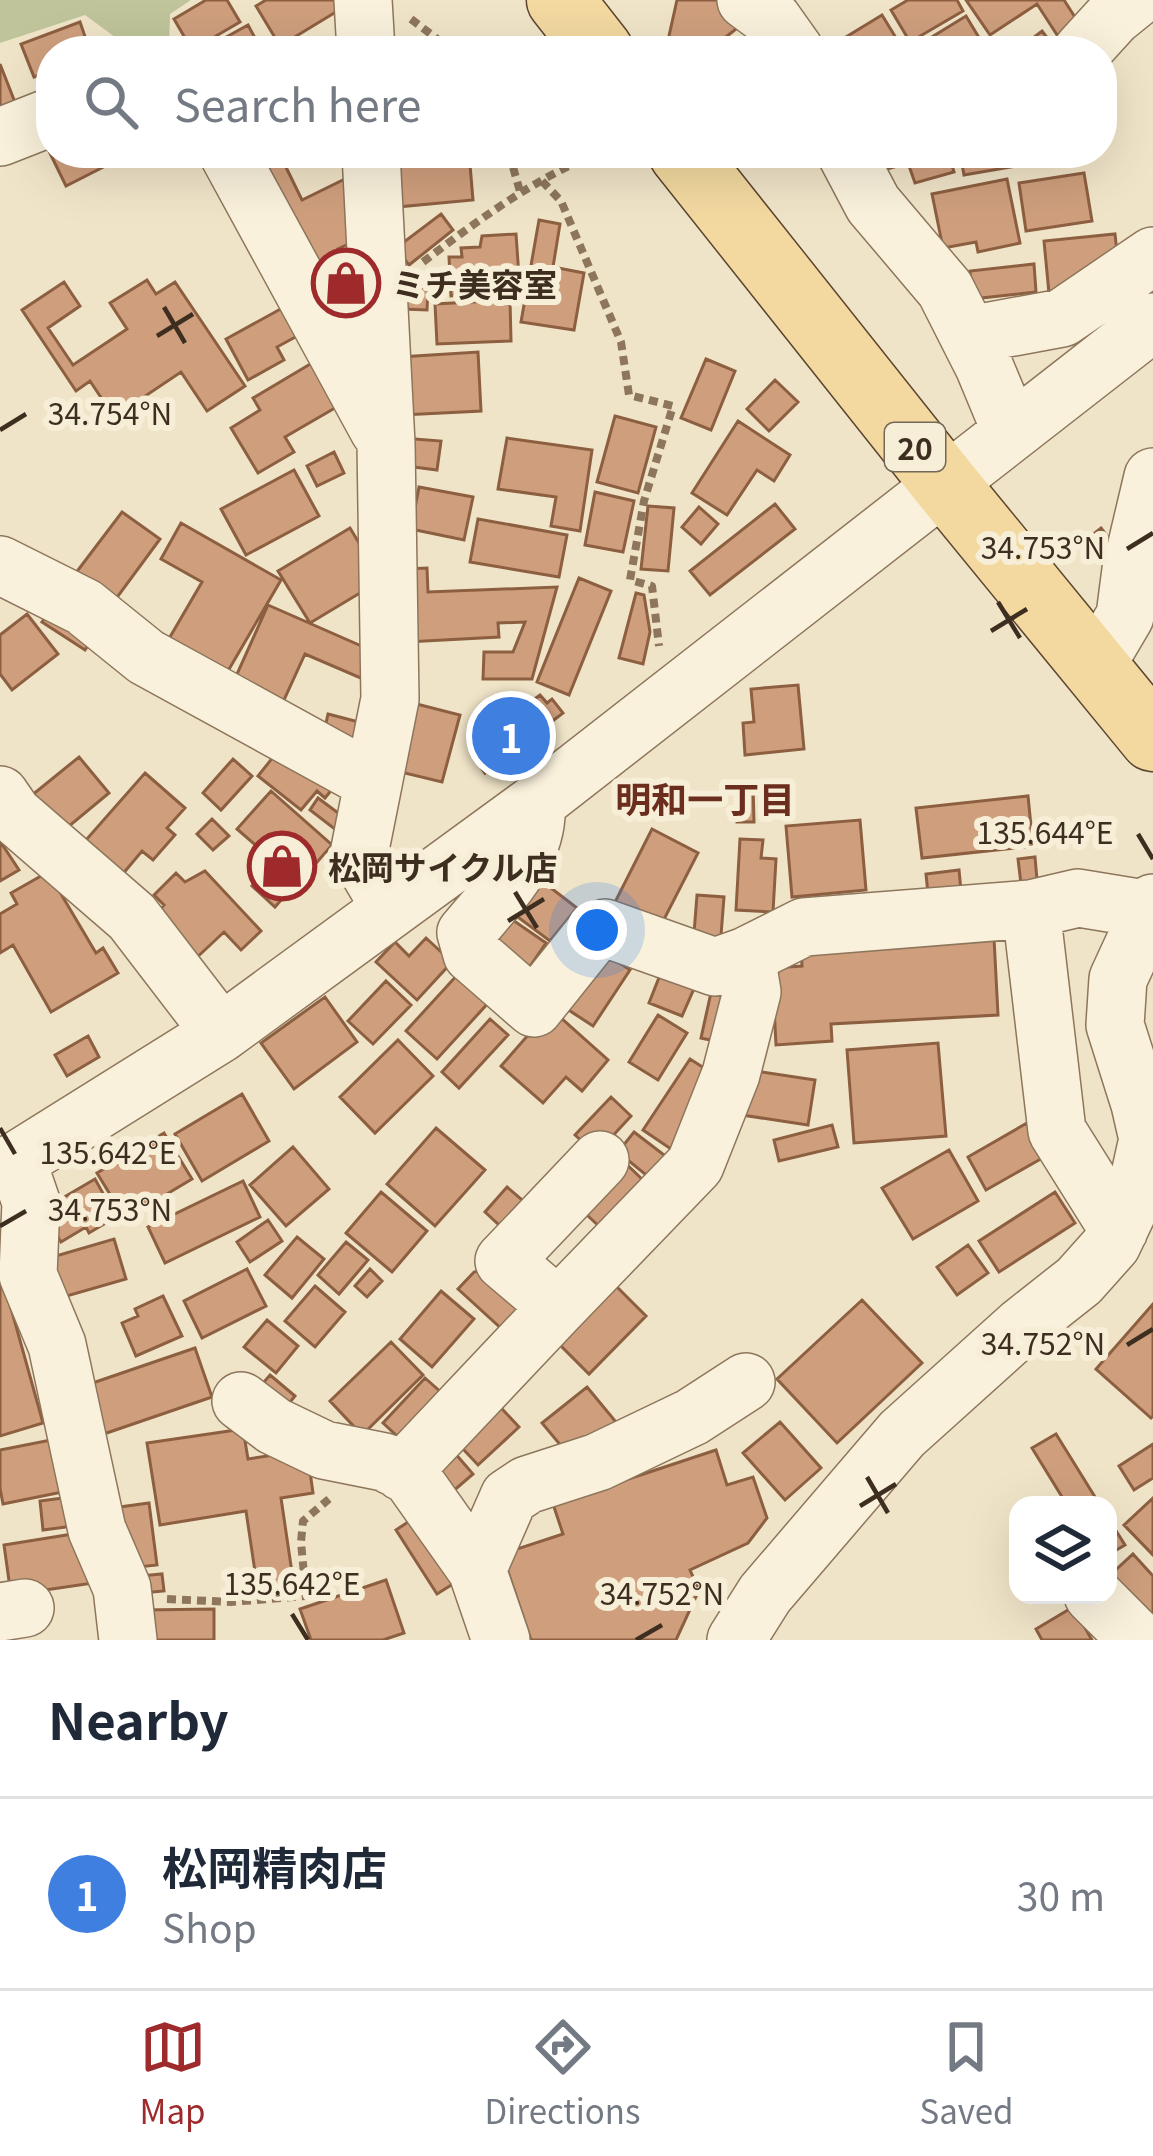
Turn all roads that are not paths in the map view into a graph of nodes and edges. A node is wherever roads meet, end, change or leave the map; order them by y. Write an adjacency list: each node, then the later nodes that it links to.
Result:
1 (363, 0): 5 (street)
2 (560, 0): 6 (main road)
3 (746, 0): 7 (street)
4 (1133, 0): 8 (street)
5 (365, 36)
6 (588, 36)
7 (784, 36)
8 (1096, 36)
9 (36, 123): 10 (street)
10 (0, 137)
11 (236, 168): 19 (street)
12 (372, 168): 19 (street)
13 (694, 168): 21 (main road, 20)
14 (854, 168): 17 (street)
15 (1153, 256): 17 (street)
16 (1153, 322): 18 (street)
17 (969, 335): 18 (street)
18 (1011, 431): 21 (street)
19 (386, 445): 25 (street)
20 (1153, 476): 23 (street)
21 (945, 484): 23 (main road, 20); 26 (street)
22 (0, 565): 25 (street)
23 (1095, 668): 24 (main road, 20)
24 (1153, 738)
25 (372, 781): 29 (street)
26 (536, 803): 29 (street); 31 (street)
27 (4, 810): 33 (street)
28 (1152, 906): 30 (street); 32 (street)
29 (390, 907): 33 (street)
30 (1031, 909): 31 (street); 36 (street)
31 (746, 956): 37 (street)
32 (1136, 983): 36 (street)
33 (221, 1033): 35 (street)
34 (600, 1160): 37 (street)
35 (9, 1166): 43 (street)
36 (1119, 1230): 44 (street)
37 (558, 1306): 40 (street)
38 (746, 1382): 41 (street)
39 (241, 1401): 40 (street)
40 (402, 1472): 41 (street)
41 (477, 1570): 45 (street)
42 (1102, 1604): 46 (street)
43 (126, 1620)
44 (754, 1633)
45 (501, 1640)
46 (1138, 1640)

